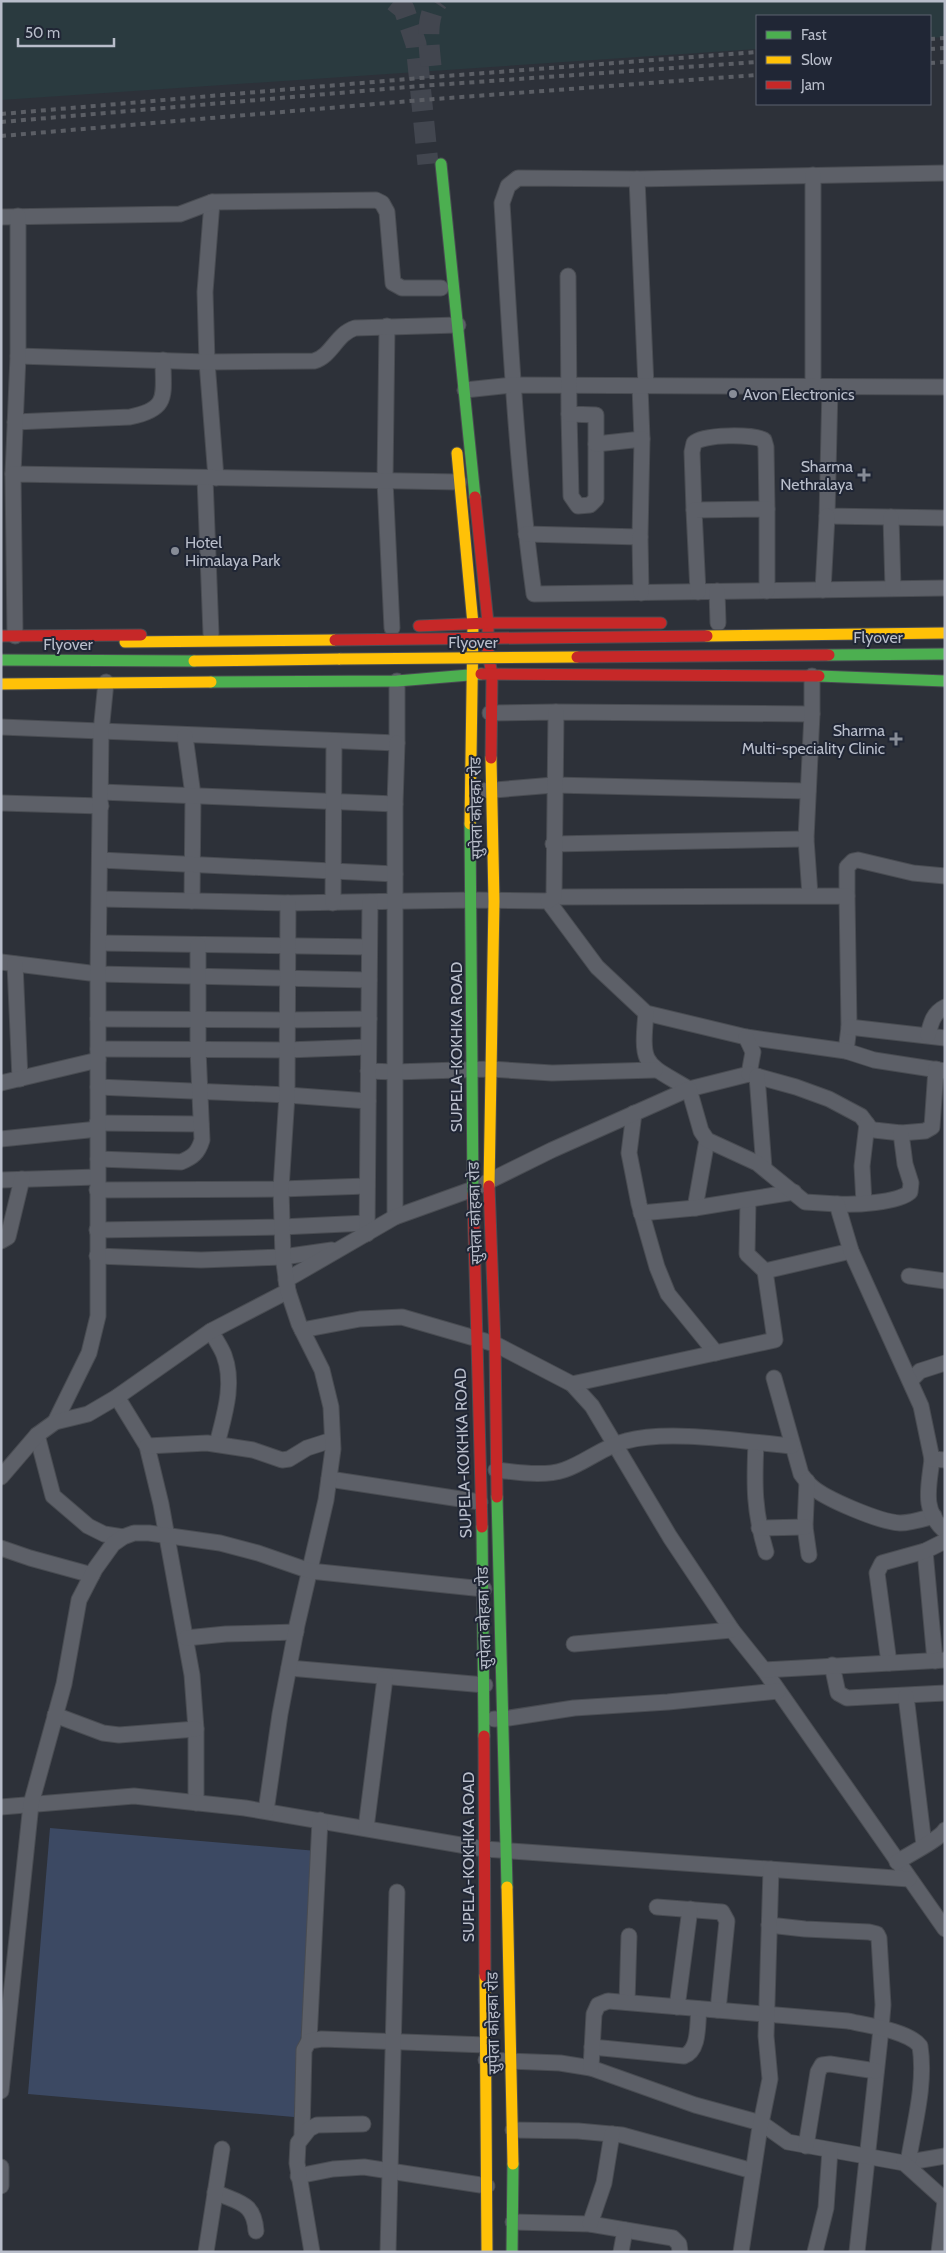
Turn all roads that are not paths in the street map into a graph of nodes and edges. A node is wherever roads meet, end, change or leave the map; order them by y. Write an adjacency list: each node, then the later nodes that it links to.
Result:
1 (441, 164): 10 (main road, सुपेला कोहका रोड)
2 (945, 173): 3 (street)
3 (813, 175): 4 (street); 18 (street)
4 (637, 179): 15 (street); 17 (street)
5 (212, 202): 7 (street); 9 (street); 14 (street)
6 (1, 216): 7 (street)
7 (18, 216): 12 (street)
8 (568, 276): 16 (street)
9 (441, 288)
10 (448, 324): 11 (street); 21 (main road, सुपेला कोहका रोड)
11 (387, 326): 14 (street); 30 (street)
12 (18, 356): 13 (street); 22 (street)
13 (163, 360): 14 (street); 24 (street)
14 (207, 362): 29 (street)
15 (513, 386): 16 (street); 21 (street); 37 (street)
16 (570, 386): 17 (street); 23 (street)
17 (643, 386): 18 (street); 26 (street)
18 (813, 387): 19 (street)
19 (830, 387): 20 (street); 34 (street)
20 (945, 387)
21 (465, 390): 47 (main road, सुपेला कोहका रोड)
22 (8, 399): 24 (street)
23 (569, 414): 27 (street); 27 (street)
24 (10, 429): 28 (street)
25 (455, 438): 31 (main road, SUPELA-KOKHKA ROAD)
26 (642, 439): 27 (street); 38 (street)
27 (596, 444)
28 (13, 474): 29 (street); 55 (street)
29 (210, 478): 30 (street); 54 (street)
30 (385, 481): 31 (street); 52 (street)
31 (459, 482): 51 (main road, SUPELA-KOKHKA ROAD)
32 (767, 509): 33 (street); 33 (street); 42 (street)
33 (694, 510): 43 (street)
34 (827, 516): 35 (street); 41 (street)
35 (891, 517): 36 (street); 39 (street)
36 (945, 518)
37 (526, 534): 38 (street); 45 (street)
38 (640, 537): 45 (street)
39 (893, 588): 40 (street); 41 (street)
40 (945, 588)
41 (823, 590): 42 (street)
42 (767, 591): 44 (street)
43 (698, 592): 44 (street); 45 (street)
44 (717, 592): 49 (street)
45 (641, 593)
46 (945, 622): 50 (main road)
47 (488, 623): 48 (main road); 51 (main road); 59 (main road, सुपेला कोहका रोड)
48 (670, 623)
49 (718, 623)
50 (817, 623)
51 (473, 624): 52 (main road); 58 (main road, SUPELA-KOKHKA ROAD)
52 (401, 628): 54 (main road)
53 (945, 633): 55 (main road, Flyover, bridge)
54 (211, 634): 55 (main road)
55 (6, 638)
56 (945, 654): 57 (main road, Flyover, bridge)
57 (1, 660)
58 (472, 674): 59 (main road); 61 (main road); 75 (main road, SUPELA-KOKHKA ROAD)
59 (492, 674): 60 (main road); 66 (main road, सुपेला कोहका रोड)
60 (812, 676): 62 (main road); 67 (street)
61 (397, 681): 63 (main road); 72 (street)
62 (945, 681)
63 (106, 682): 64 (main road); 69 (street)
64 (1, 684)
65 (556, 712): 66 (street); 67 (street); 73 (street)
66 (490, 713): 74 (main road, सुपेला कोहका रोड)
67 (812, 714): 76 (street)
68 (1, 727): 69 (street)
69 (101, 732): 70 (street); 78 (street)
70 (185, 736): 71 (street); 77 (street)
71 (334, 741): 72 (street); 79 (street)
72 (398, 743): 81 (street)
73 (554, 785): 74 (street); 76 (street); 83 (street)
74 (491, 790): 75 (street); 95 (main road, सुपेला कोहका रोड)
75 (470, 791): 93 (main road, SUPELA-KOKHKA ROAD)
76 (808, 791): 82 (street)
77 (193, 795): 78 (street); 79 (street); 85 (street)
78 (101, 799): 80 (street); 84 (street)
79 (334, 801): 81 (street); 86 (street)
80 (1, 803)
81 (395, 804): 87 (street)
82 (806, 839): 83 (street); 89 (street)
83 (553, 844): 92 (street)
84 (100, 860): 85 (street); 91 (street)
85 (192, 865): 86 (street); 94 (street)
86 (333, 870): 87 (street); 99 (street)
87 (395, 874): 97 (street)
88 (945, 876): 90 (street)
89 (810, 895): 90 (street); 92 (street)
90 (847, 896): 115 (street)
91 (100, 899): 94 (street); 100 (street)
92 (551, 899): 95 (street); 110 (street)
93 (472, 900): 95 (street); 97 (street); 125 (main road, SUPELA-KOKHKA ROAD)
94 (192, 901): 98 (street)
95 (494, 901): 124 (main road, सुपेला कोहका रोड)
96 (370, 902): 97 (street); 99 (street); 103 (street)
97 (395, 902): 129 (street)
98 (288, 903): 99 (street); 102 (street)
99 (333, 903)
100 (99, 943): 101 (street); 105 (street)
101 (198, 945): 102 (street); 106 (street)
102 (289, 947): 103 (street); 107 (street)
103 (369, 947): 108 (street)
104 (8, 963): 105 (street); 131 (street)
105 (98, 974): 106 (street); 111 (street)
106 (197, 976): 107 (street); 112 (street)
107 (289, 980): 108 (street); 114 (street)
108 (369, 980): 113 (street)
109 (945, 1007): 116 (street)
110 (646, 1012): 117 (street); 126 (street)
111 (98, 1019): 112 (street); 123 (street)
112 (198, 1019): 114 (street); 120 (street)
113 (369, 1019): 114 (street); 119 (street)
114 (287, 1020): 121 (street)
115 (849, 1027): 116 (street); 122 (street)
116 (928, 1035): 118 (street)
117 (746, 1037): 122 (street); 130 (street)
118 (945, 1038)
119 (368, 1047): 121 (street); 128 (street)
120 (198, 1050): 121 (street); 123 (street); 135 (street)
121 (287, 1050): 136 (street)
122 (846, 1051): 127 (street)
123 (98, 1055): 131 (street); 133 (street)
124 (490, 1069): 125 (street); 126 (street); 149 (main road, सुपेला कोहका रोड)
125 (473, 1070): 129 (street); 153 (main road, SUPELA-KOKHKA ROAD)
126 (655, 1070): 134 (street)
127 (941, 1070): 142 (street)
128 (368, 1071): 129 (street); 137 (street)
129 (395, 1072): 160 (street)
130 (753, 1075): 134 (street); 140 (street); 146 (street)
131 (20, 1079): 132 (street)
132 (1, 1083)
133 (98, 1088): 135 (street); 141 (street)
134 (688, 1089): 138 (street); 144 (street)
135 (199, 1091): 136 (street); 139 (street)
136 (287, 1095): 137 (street); 152 (street)
137 (368, 1101): 151 (street)
138 (634, 1113): 149 (street); 159 (street)
139 (201, 1124): 141 (street); 145 (street)
140 (867, 1124): 142 (street); 156 (street)
141 (98, 1126): 143 (street); 145 (street)
142 (901, 1133): 156 (street)
143 (1, 1139)
144 (707, 1140): 146 (street); 158 (street)
145 (98, 1159): 150 (street)
146 (764, 1168): 154 (street)
147 (22, 1179): 148 (street); 150 (street); 164 (street)
148 (1, 1180)
149 (489, 1181): 153 (street); 176 (main road, सुपेला कोहका रोड)
150 (97, 1183): 152 (street); 163 (street)
151 (367, 1186): 152 (street); 162 (street)
152 (281, 1189): 161 (street)
153 (473, 1190): 160 (street); 175 (main road, SUPELA-KOKHKA ROAD)
154 (794, 1192): 155 (street); 157 (street)
155 (748, 1200): 158 (street); 169 (street)
156 (864, 1203): 157 (street)
157 (837, 1204): 166 (street)
158 (695, 1208): 159 (street)
159 (641, 1213): 177 (street)
160 (396, 1217): 162 (street)
161 (281, 1227): 162 (street); 163 (street); 168 (street)
162 (367, 1228): 165 (street)
163 (97, 1230): 167 (street)
164 (1, 1242)
165 (341, 1249): 168 (street); 172 (street)
166 (851, 1251): 169 (street); 180 (street)
167 (97, 1256): 168 (street); 183 (street)
168 (282, 1257): 172 (street)
169 (765, 1271): 177 (street)
170 (909, 1276): 171 (street)
171 (945, 1281)
172 (288, 1290): 173 (street); 174 (street)
173 (302, 1330): 175 (street); 185 (street)
174 (211, 1331): 182 (street); 187 (street)
175 (476, 1339): 176 (street); 196 (main road, SUPELA-KOKHKA ROAD)
176 (495, 1344): 181 (street); 192 (main road, सुपेला कोहका रोड)
177 (716, 1353): 181 (street)
178 (945, 1363): 180 (street)
179 (774, 1378): 190 (street)
180 (910, 1381): 191 (street)
181 (572, 1384): 188 (street)
182 (118, 1397): 183 (street); 189 (street)
183 (55, 1422): 184 (street)
184 (37, 1435): 193 (street); 201 (street)
185 (332, 1440): 187 (street); 194 (street)
186 (756, 1443): 188 (street); 190 (street); 198 (street)
187 (217, 1444): 189 (street)
188 (616, 1444): 192 (street); 209 (street)
189 (147, 1446): 200 (street)
190 (792, 1446): 195 (street)
191 (938, 1460): 199 (street)
192 (496, 1470): 225 (main road, सुपेला कोहका रोड)
193 (3, 1472)
194 (329, 1479): 196 (street); 206 (street)
195 (807, 1482): 197 (street); 199 (street)
196 (480, 1502): 208 (main road, SUPELA-KOKHKA ROAD)
197 (805, 1527): 198 (street); 205 (street)
198 (759, 1528): 204 (street)
199 (940, 1528): 203 (street)
200 (166, 1536): 201 (street); 206 (street); 211 (street)
201 (123, 1537): 207 (street)
202 (1, 1548): 207 (street)
203 (925, 1551): 213 (street); 214 (street)
204 (766, 1552)
205 (809, 1555)
206 (310, 1571): 208 (street); 210 (street)
207 (92, 1575): 223 (street)
208 (484, 1589): 219 (main road, SUPELA-KOKHKA ROAD)
209 (728, 1623): 212 (street); 217 (street)
210 (296, 1632): 211 (street); 216 (street)
211 (186, 1638): 226 (street)
212 (574, 1644)
213 (940, 1660): 214 (street)
214 (888, 1663): 215 (street)
215 (832, 1665): 217 (street); 222 (street)
216 (289, 1668): 218 (street); 230 (street)
217 (764, 1670): 220 (street)
218 (385, 1678): 219 (street); 232 (street)
219 (485, 1685): 224 (main road, SUPELA-KOKHKA ROAD)
220 (778, 1691): 225 (street); 237 (street)
221 (945, 1693): 222 (street)
222 (906, 1696): 234 (street)
223 (55, 1715): 226 (street); 228 (street)
224 (483, 1719): 225 (street); 235 (main road, SUPELA-KOKHKA ROAD)
225 (504, 1720): 236 (main road, सुपेला कोहका रोड)
226 (196, 1729): 227 (street)
227 (196, 1803): 228 (street); 230 (street)
228 (31, 1804): 229 (street); 260 (street)
229 (1, 1806)
230 (266, 1811): 231 (street)
231 (320, 1820): 232 (street); 252 (street)
232 (366, 1828): 235 (street)
233 (944, 1838): 234 (street)
234 (924, 1845): 237 (street)
235 (484, 1849): 236 (street); 254 (main road, SUPELA-KOKHKA ROAD)
236 (506, 1850): 238 (street); 257 (main road, सुपेला कोहका रोड)
237 (897, 1862): 239 (street)
238 (770, 1868): 239 (street); 243 (street)
239 (909, 1879): 244 (street)
240 (397, 1892): 253 (street)
241 (657, 1907): 242 (street)
242 (690, 1909): 247 (street); 249 (street)
243 (769, 1925): 250 (street); 251 (street)
244 (945, 1929)
245 (630, 1936): 246 (street)
246 (627, 2002): 247 (street); 255 (street)
247 (677, 2007): 248 (street)
248 (699, 2009): 249 (street); 255 (street)
249 (718, 2010): 250 (street)
250 (766, 2015): 251 (street); 261 (street)
251 (882, 2029): 259 (street); 271 (street)
252 (309, 2041): 253 (street); 265 (street)
253 (394, 2043): 254 (street); 273 (street)
254 (486, 2045): 256 (main road, SUPELA-KOKHKA ROAD)
255 (592, 2047): 258 (street)
256 (486, 2060): 257 (street); 277 (main road, SUPELA-KOKHKA ROAD)
257 (510, 2061): 258 (street); 263 (main road, सुपेला कोहका रोड)
258 (591, 2068): 261 (street)
259 (876, 2071): 266 (street); 270 (street)
260 (1, 2091)
261 (761, 2122): 266 (street); 274 (street)
262 (363, 2124): 265 (street)
263 (513, 2130): 264 (street); 280 (main road, सुपेला कोहका रोड)
264 (612, 2134): 274 (street); 281 (street)
265 (302, 2135): 275 (street)
266 (806, 2146): 268 (street)
267 (222, 2149): 278 (street)
268 (830, 2150): 270 (street); 292 (street)
269 (945, 2156): 271 (street)
270 (866, 2157): 271 (street); 293 (street)
271 (906, 2163): 279 (street)
272 (1, 2167): 276 (street)
273 (391, 2171): 275 (street); 277 (street); 286 (street)
274 (753, 2171): 291 (street)
275 (298, 2176): 285 (street)
276 (1, 2186)
277 (487, 2186): 287 (main road, SUPELA-KOKHKA ROAD)
278 (216, 2192): 283 (street); 284 (street)
279 (945, 2200): 294 (street)
280 (512, 2222): 281 (street); 288 (main road, सुपेला कोहका रोड)
281 (590, 2224): 282 (street)
282 (625, 2230): 289 (street); 290 (street)
283 (256, 2231)
284 (206, 2252)
285 (312, 2252)
286 (388, 2252)
287 (487, 2252)
288 (512, 2252)
289 (622, 2252)
290 (680, 2252)
291 (740, 2252)
292 (815, 2252)
293 (857, 2252)
294 (939, 2252)

